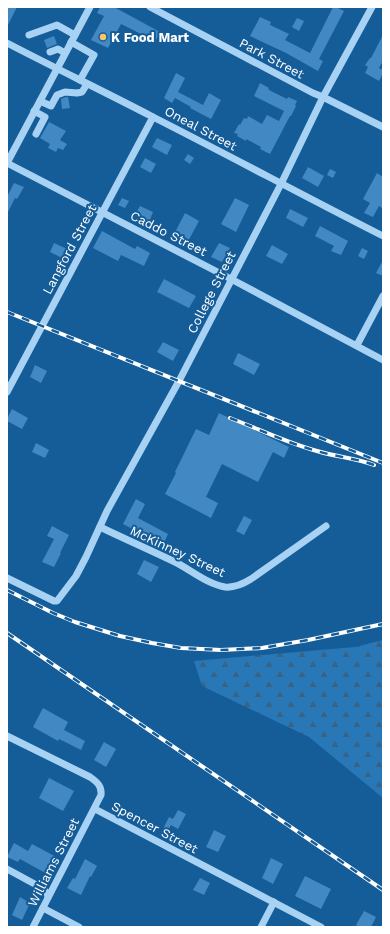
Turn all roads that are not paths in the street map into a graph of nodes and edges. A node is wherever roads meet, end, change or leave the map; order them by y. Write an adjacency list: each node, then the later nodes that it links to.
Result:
1 (90, 7): 5 (street)
2 (150, 7): 12 (street, Park Street)
3 (372, 7): 12 (street, College Street)
4 (29, 35): 5 (street)
5 (73, 38): 8 (street); 10 (street)
6 (7, 43): 9 (street, Oneal Street)
7 (50, 52): 8 (street)
8 (65, 53): 9 (street)
9 (57, 69): 10 (street, Oneal Street); 13 (street)
10 (80, 80): 11 (street, Oneal Street)
11 (87, 84): 13 (street); 15 (street, Oneal Street)
12 (323, 97): 16 (street, Park Street); 19 (street, College Street)
13 (40, 101): 14 (street)
14 (34, 111): 17 (street); 18 (street)
15 (153, 117): 19 (street, Oneal Street); 20 (street, Langford Street)
16 (383, 127)
17 (36, 134)
18 (7, 163): 20 (street, Caddo Street)
19 (281, 184): 21 (street, Oneal Street); 22 (street, College Street)
20 (102, 212): 22 (street, Caddo Street); 26 (street, Langford Street)
21 (383, 236)
22 (231, 279): 24 (street, Caddo Street); 28 (street, College Street)
23 (383, 296): 24 (street)
24 (357, 345): 25 (street, Caddo Street)
25 (383, 360)
26 (7, 392)
27 (326, 526): 28 (street, McKinney Street)
28 (100, 527): 29 (street, College Street)
29 (7, 578)
30 (7, 736): 31 (street, Spencer Street)
31 (95, 809): 33 (street, Williams Street); 34 (street, Spencer Street)
32 (7, 869): 33 (street)
33 (48, 897): 35 (street, Williams Street)
34 (274, 902): 38 (street); 39 (street, Spencer Street)
35 (43, 908): 36 (street, Williams Street); 37 (street)
36 (33, 927)
37 (79, 927)
38 (261, 927)
39 (321, 927)

